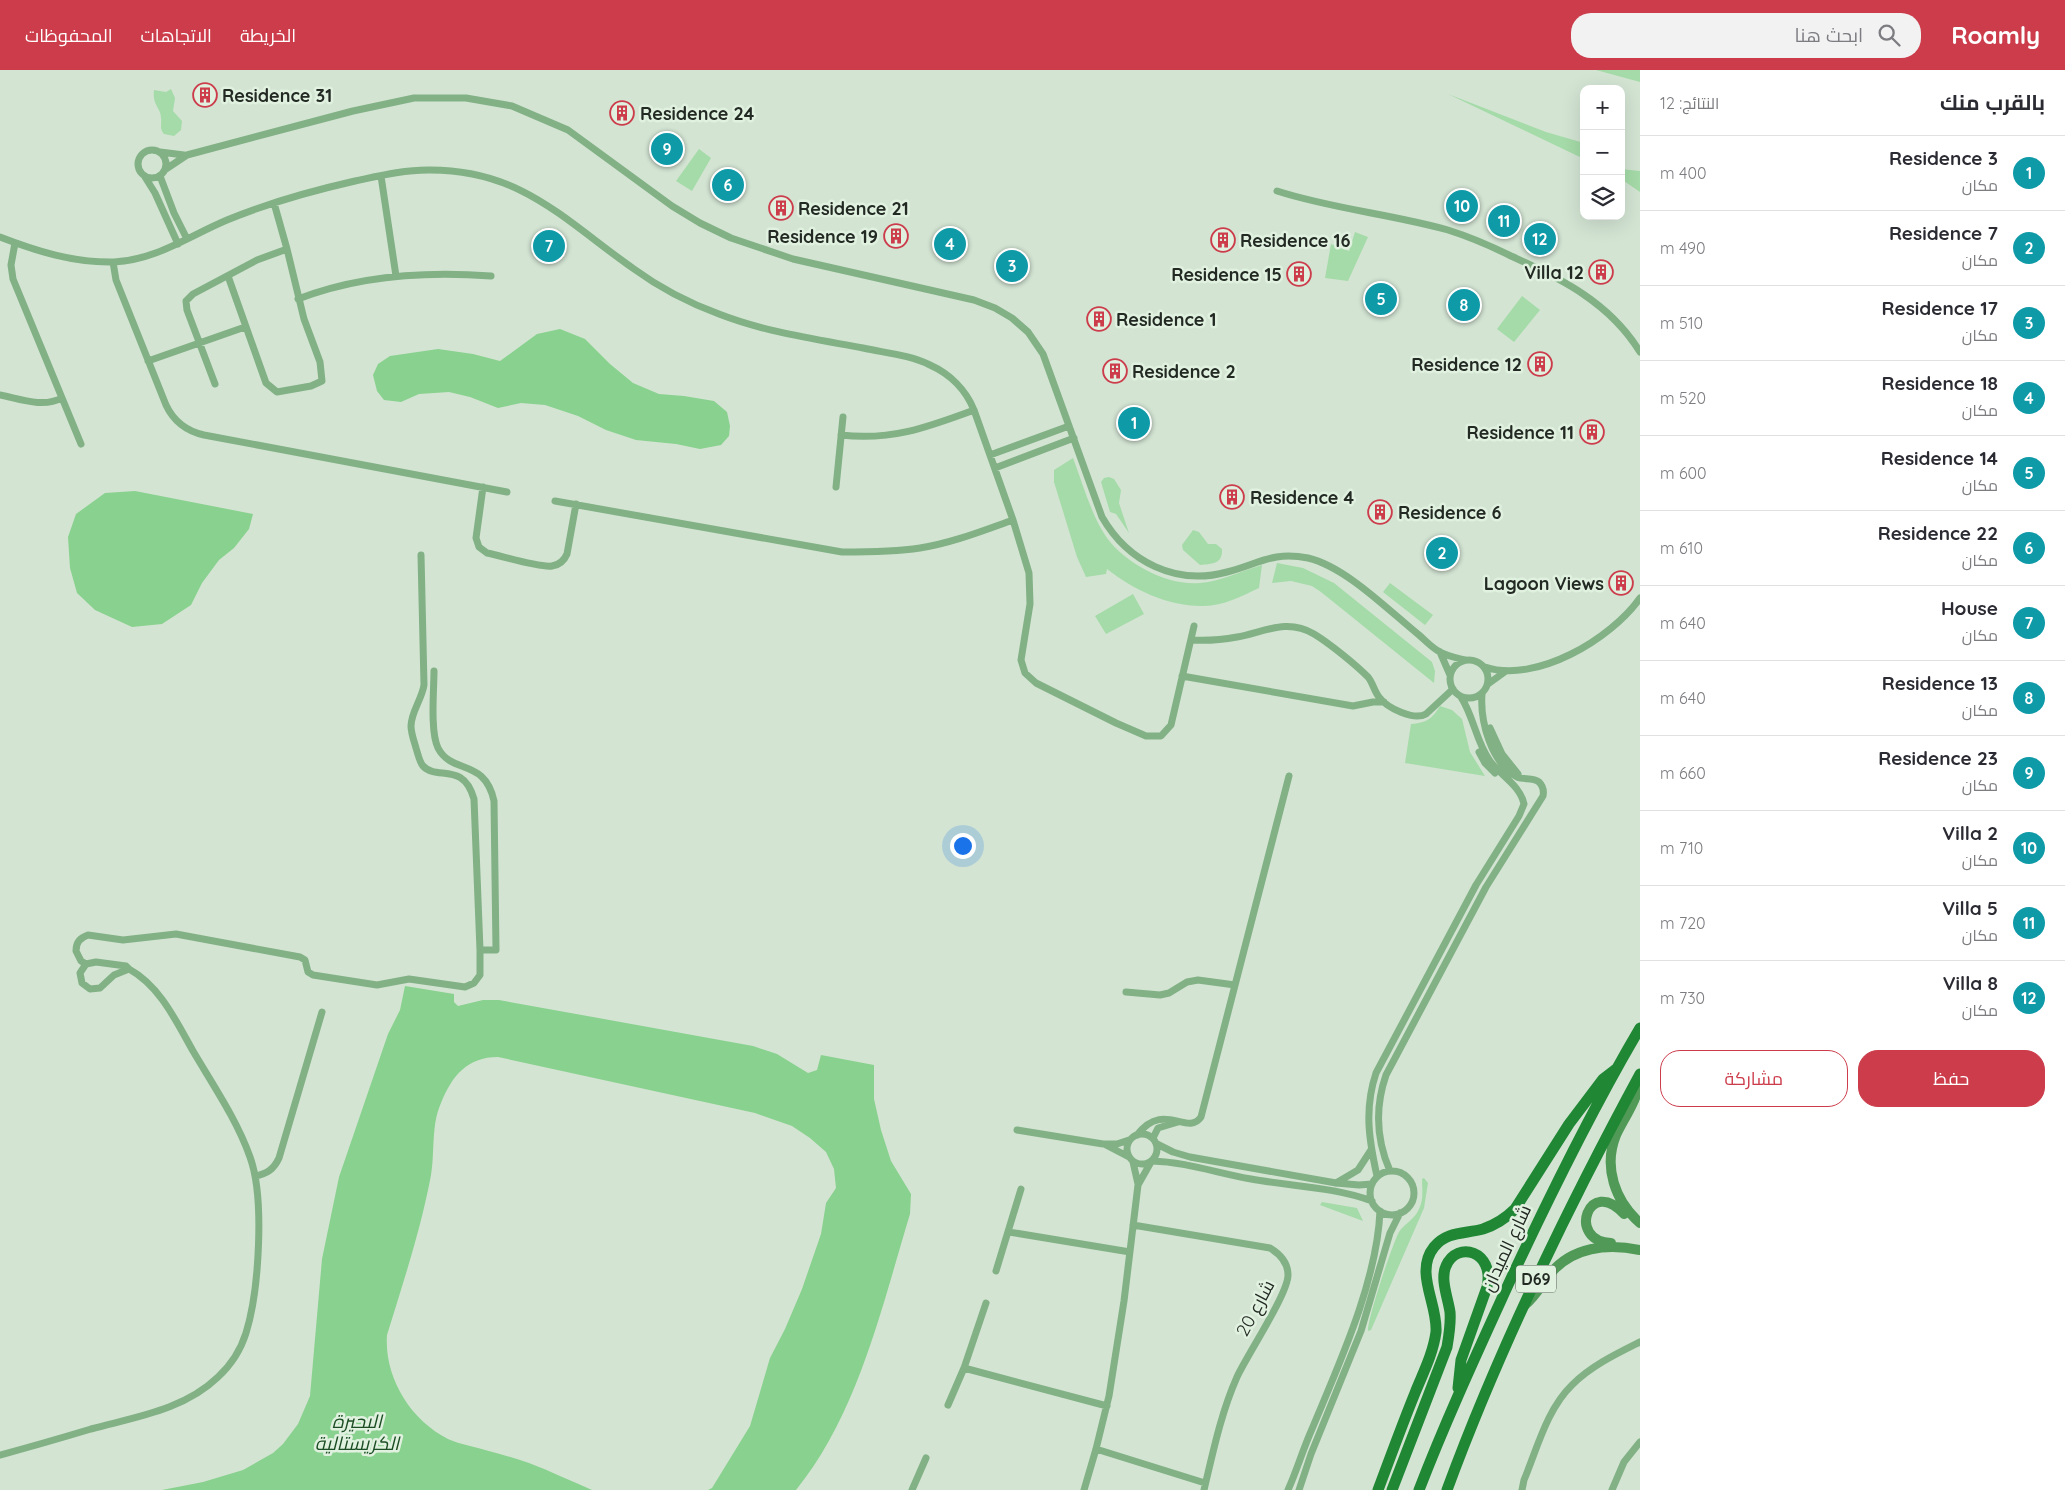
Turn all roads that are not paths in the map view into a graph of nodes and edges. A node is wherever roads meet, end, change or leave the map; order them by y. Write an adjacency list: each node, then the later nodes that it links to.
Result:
1 (160, 152): 2 (street); 3 (street); 6 (street)
2 (187, 155): 3 (street); 30 (street)
3 (166, 169): 4 (street)
4 (160, 176): 6 (street); 9 (street)
5 (380, 176): 8 (street); 18 (street); 28 (street)
6 (145, 177): 10 (street)
7 (1277, 191): 23 (street)
8 (274, 203): 12 (street); 15 (street)
9 (174, 213): 10 (street); 12 (street)
10 (165, 217): 14 (street)
11 (0, 237): 13 (street)
12 (187, 240): 14 (street)
13 (15, 243): 16 (street); 27 (street)
14 (178, 244): 16 (street)
15 (287, 249): 17 (street); 20 (street)
16 (113, 262): 24 (street)
17 (228, 276): 21 (street); 22 (street)
18 (396, 276): 19 (street); 20 (street)
19 (491, 276)
20 (298, 299): 21 (street)
21 (245, 327): 22 (street)
22 (200, 343): 24 (street); 25 (street)
23 (1640, 352)
24 (148, 361): 39 (street)
25 (215, 384)
26 (0, 395): 27 (street)
27 (62, 398): 34 (street)
28 (974, 410): 31 (street); 36 (street)
29 (843, 417): 31 (street)
30 (1070, 426): 32 (street); 33 (street)
31 (841, 435): 38 (street)
32 (1074, 438): 35 (street); 48 (street)
33 (1028, 441): 35 (street); 36 (street)
34 (81, 444)
35 (1032, 454): 37 (street)
36 (990, 455): 37 (street)
37 (995, 468): 43 (street)
38 (836, 486)
39 (483, 487): 40 (street); 42 (street)
40 (507, 492)
41 (555, 501): 42 (street)
42 (576, 504): 43 (street)
43 (1013, 520): 54 (street)
44 (421, 555): 67 (street)
45 (1640, 598): 52 (street)
46 (1194, 626): 47 (street)
47 (1191, 640): 54 (street); 56 (street)
48 (1440, 652): 49 (street); 53 (street)
49 (1465, 660): 50 (street); 53 (street)
50 (1485, 667): 52 (street); 55 (street)
51 (434, 671): 67 (street)
52 (1506, 671): 55 (street)
53 (1450, 675): 57 (street)
54 (1182, 676): 61 (street)
55 (1488, 684): 58 (street)
56 (1374, 689): 60 (street); 61 (street)
57 (1453, 690): 59 (street); 60 (street)
58 (1482, 694): 59 (street); 62 (street)
59 (1461, 697): 64 (street)
60 (1384, 702): 61 (street)
61 (1369, 703)
62 (1482, 714): 63 (street); 66 (street)
63 (1490, 742): 64 (street); 66 (street)
64 (1479, 746): 83 (street)
65 (1288, 776): 70 (street)
66 (1521, 778): 87 (street)
67 (480, 950): 68 (street)
68 (86, 964): 69 (street); 69 (street)
69 (129, 969): 88 (street)
70 (1235, 985): 71 (street); 77 (street)
71 (1126, 992)
72 (322, 1012): 88 (street)
73 (1640, 1028): 74 (main road, شارع الميدان / D69)
74 (1616, 1069): 108 (main road, شارع الميدان / D69); 121 (main road)
75 (1640, 1074): 105 (main road, D69)
76 (1640, 1078): 98 (street)
77 (1178, 1122): 79 (street); 81 (street)
78 (1017, 1130): 82 (street)
79 (1137, 1134): 80 (street); 81 (street)
80 (1130, 1140): 82 (street); 84 (street)
81 (1155, 1141): 85 (street); 86 (street)
82 (1103, 1144): 84 (street)
83 (1371, 1150): 89 (street); 91 (street)
84 (1131, 1159): 85 (street); 93 (street)
85 (1152, 1162): 90 (street); 93 (street)
86 (1252, 1168): 90 (street); 91 (street)
87 (1390, 1171): 89 (street); 97 (street)
88 (255, 1176): 113 (street)
89 (1377, 1176): 92 (street)
90 (1251, 1179): 95 (street)
91 (1336, 1183): 92 (street)
92 (1372, 1184): 95 (street)
93 (1138, 1185): 99 (street)
94 (1021, 1189): 100 (street)
95 (1372, 1201): 96 (street)
96 (1380, 1211): 97 (street); 119 (street)
97 (1400, 1213): 120 (street)
98 (1639, 1222): 101 (street)
99 (1133, 1225): 102 (street); 116 (street, شارع 20)
100 (1009, 1232): 102 (street); 103 (street)
101 (1635, 1248): 105 (street)
102 (1130, 1252): 110 (street)
103 (996, 1271)
104 (986, 1303): 107 (street)
105 (1524, 1306): 124 (main road, D69)
106 (1640, 1342): 115 (street)
107 (964, 1368): 109 (street); 110 (street)
108 (1458, 1394): 122 (main road); 123 (main road, شارع الميدان / D69)
109 (948, 1405)
110 (1107, 1406): 112 (street)
111 (1640, 1442): 127 (street)
112 (1096, 1449): 116 (street); 118 (street)
113 (0, 1455)
114 (926, 1458): 117 (street)
115 (1524, 1480): 125 (street); 126 (street)
116 (1204, 1487)
117 (912, 1490)
118 (1084, 1490)
119 (1288, 1490)
120 (1299, 1490)
121 (1378, 1490)
122 (1392, 1490)
123 (1419, 1490)
124 (1447, 1490)
125 (1518, 1490)
126 (1522, 1490)
127 (1612, 1490)

